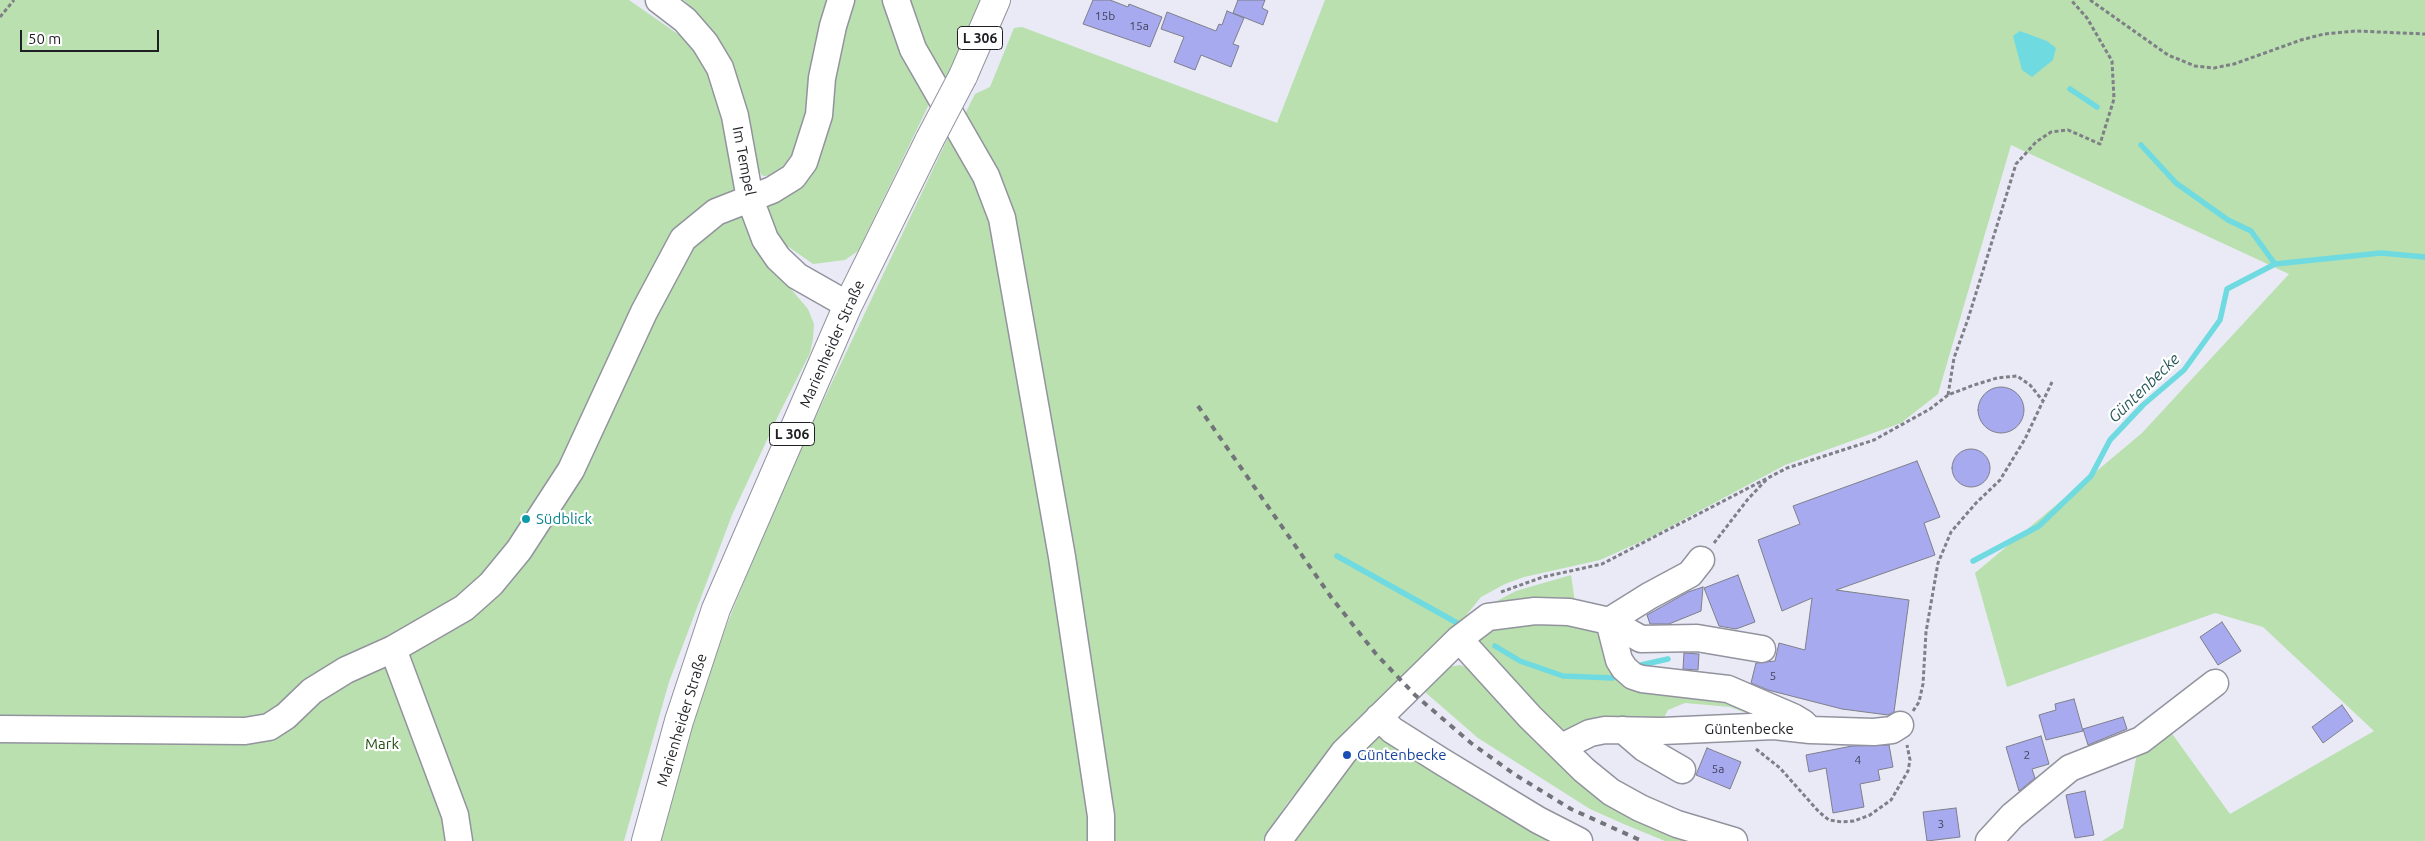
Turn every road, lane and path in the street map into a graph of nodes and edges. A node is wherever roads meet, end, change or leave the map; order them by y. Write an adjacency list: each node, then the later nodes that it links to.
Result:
1 (14, 0): 8 (path)
2 (659, 0): 10 (street, Im Tempel)
3 (842, 0): 10 (street)
4 (896, 0): 33 (street)
5 (996, 0): 11 (main road, Marienheider Straße / L 306, bridge)
6 (2071, 0): 13 (path)
7 (2090, 0): 9 (path)
8 (0, 17)
9 (2425, 34)
10 (750, 199): 11 (street, Im Tempel); 20 (street)
11 (848, 305): 32 (main road, Marienheider Straße / L 306)
12 (2052, 382): 14 (path)
13 (1948, 395): 14 (path); 15 (path)
14 (2043, 402): 24 (path)
15 (1770, 477): 16 (path); 17 (path)
16 (1701, 560): 18 (street)
17 (1499, 593)
18 (1609, 621): 19 (street); 21 (street); 27 (street, Güntenbecke)
19 (1459, 639): 23 (street); 28 (street)
20 (393, 649): 25 (street); 31 (street)
21 (1762, 649)
22 (2215, 683): 37 (street)
23 (1379, 717): 34 (street); 35 (street)
24 (1900, 725): 27 (street); 29 (path)
25 (0, 730)
26 (1623, 730): 27 (street, Güntenbecke); 28 (street, Güntenbecke); 30 (street)
27 (1810, 730)
28 (1562, 747): 36 (street)
29 (1754, 748)
30 (1682, 770)
31 (459, 841)
32 (646, 841)
33 (1101, 841)
34 (1278, 841)
35 (1579, 841)
36 (1734, 841)
37 (1989, 841)

